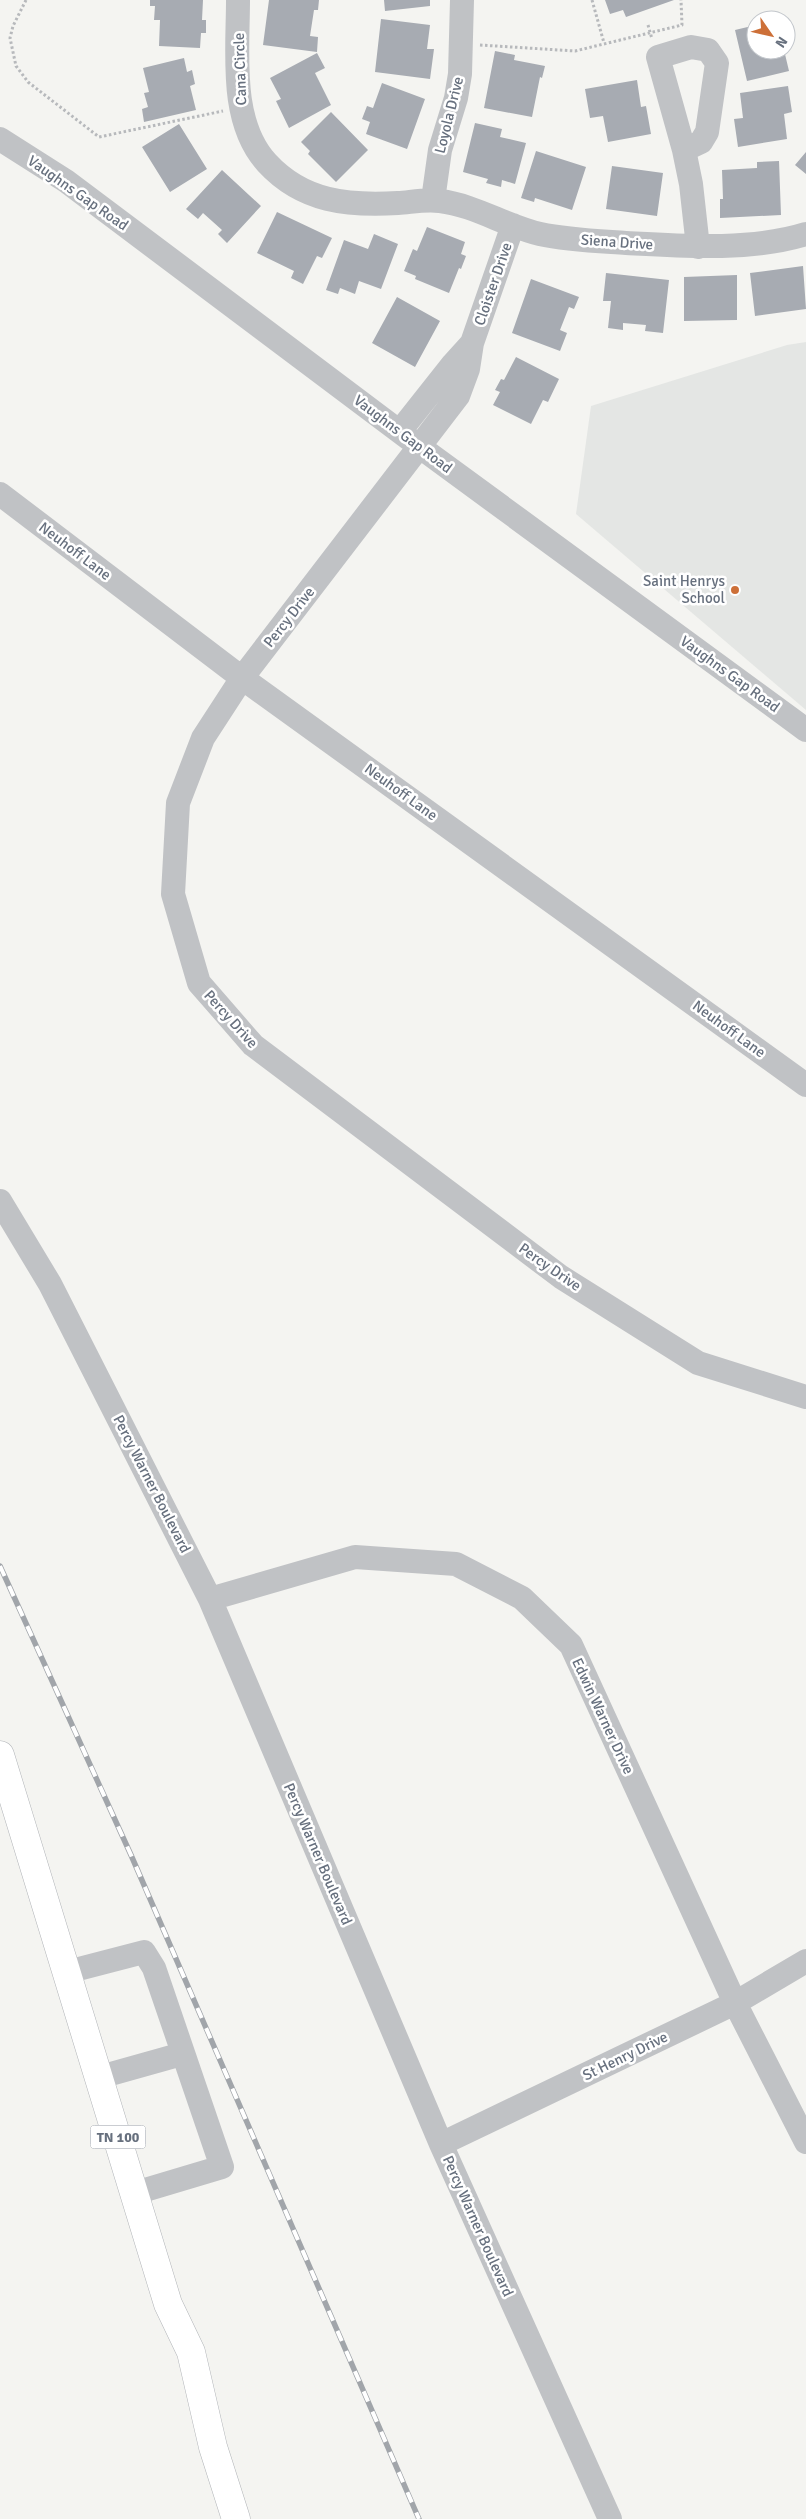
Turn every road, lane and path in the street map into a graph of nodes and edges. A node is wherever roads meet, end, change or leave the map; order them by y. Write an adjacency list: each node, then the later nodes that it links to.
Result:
1 (26, 0): 8 (path)
2 (238, 0): 8 (street, Cana Circle)
3 (462, 0): 7 (street, Loyola Drive)
4 (592, 0): 6 (path)
5 (680, 0): 6 (path)
6 (604, 43): 7 (path)
7 (461, 44): 11 (street, Loyola Drive)
8 (240, 107): 11 (street, Cana Circle)
9 (0, 139): 16 (street, Vaughns Gap Road)
10 (684, 150): 14 (street)
11 (433, 200): 12 (street, Siena Drive)
12 (513, 225): 14 (street, Siena Drive); 15 (street, Cloister Drive)
13 (806, 234): 14 (street, Siena Drive)
14 (698, 246)
15 (472, 343): 16 (street, Cloister Drive); 17 (street, Cloister Drive)
16 (400, 432): 17 (street, Vaughns Gap Road)
17 (420, 447): 19 (street, Percy Drive); 20 (street, Vaughns Gap Road)
18 (0, 494): 19 (street, Neuhoff Lane)
19 (242, 678): 21 (street, Neuhoff Lane); 23 (street, Percy Drive)
20 (806, 730)
21 (806, 1085)
22 (0, 1201): 24 (street, Percy Warner Boulevard)
23 (806, 1397)
24 (210, 1599): 28 (street, Edwin Warner Drive); 32 (street, Percy Warner Boulevard)
25 (0, 1755): 27 (main road, TN 100)
26 (806, 1962): 28 (street, St Henry Drive)
27 (67, 1972): 29 (street); 30 (main road, TN 100)
28 (735, 2004): 31 (street, Edwin Warner Drive); 32 (street, St Henry Drive)
29 (182, 2054): 30 (street); 33 (street)
30 (100, 2077): 33 (main road, TN 100)
31 (806, 2142)
32 (441, 2144): 35 (street, Percy Warner Boulevard)
33 (135, 2193): 34 (main road, TN 100)
34 (236, 2519)
35 (610, 2519)

